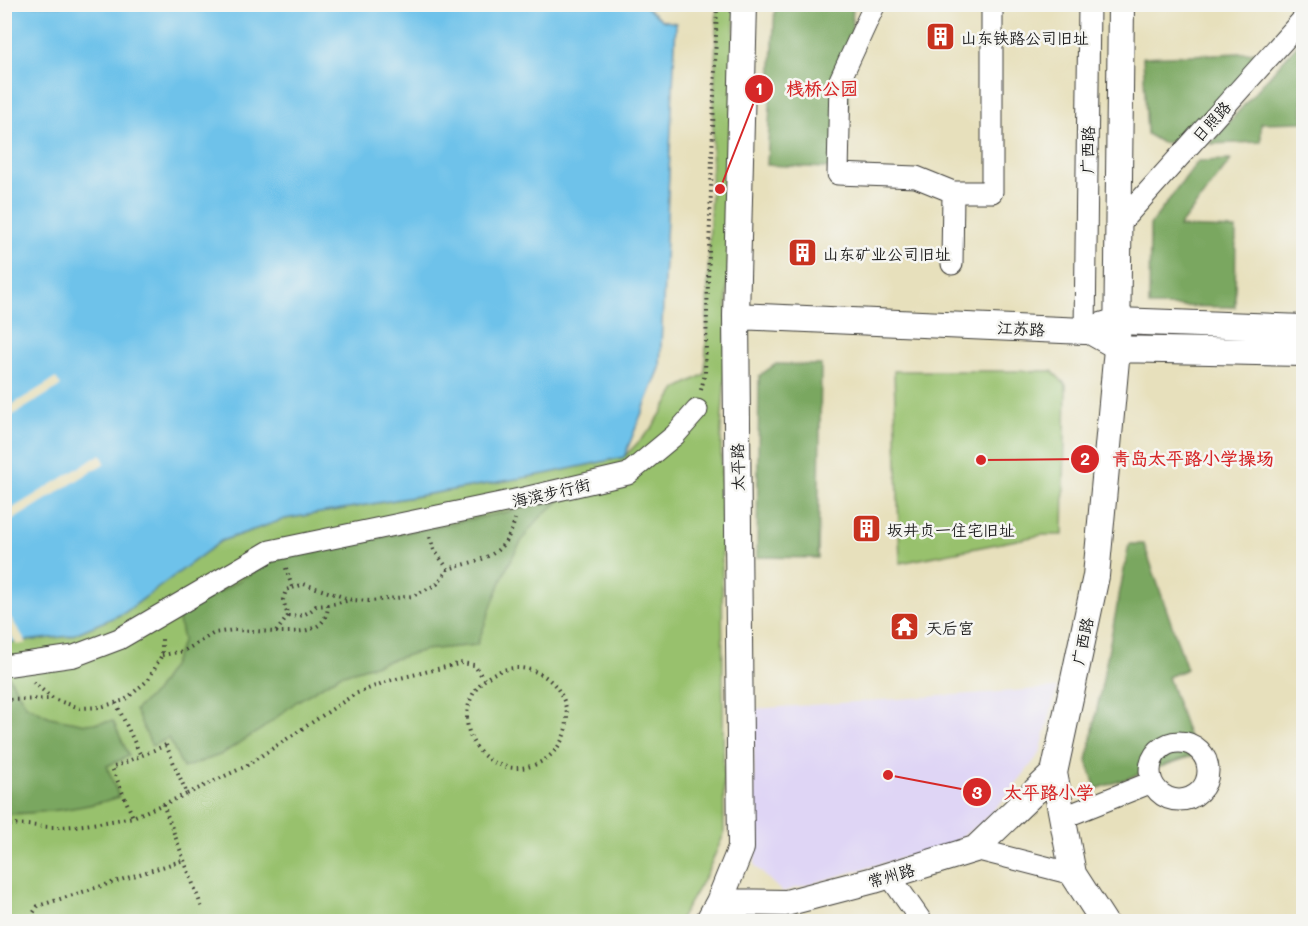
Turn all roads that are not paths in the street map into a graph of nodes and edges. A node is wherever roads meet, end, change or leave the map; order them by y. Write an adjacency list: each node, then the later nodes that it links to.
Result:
1 (744, 4): 10 (main road, 太平路)
2 (875, 4): 7 (street)
3 (992, 4): 7 (street)
4 (1089, 4): 13 (street, 广西路)
5 (1121, 4): 8 (main road, 广西路)
6 (1304, 18): 8 (street, 日照路)
7 (953, 192): 9 (street)
8 (1119, 224): 11 (main road, 广西路)
9 (952, 264)
10 (736, 316): 13 (main road, 江苏路); 24 (main road, 太平路)
11 (1118, 321): 12 (main road, 江苏路); 13 (main road, 江苏路); 14 (main road, 广西路)
12 (1304, 328)
13 (1085, 331): 14 (street)
14 (1117, 349): 15 (main road); 18 (main road, 广西路)
15 (1304, 353)
16 (697, 410): 17 (street, 海滨步行街)
17 (13, 665)
18 (1054, 773): 20 (main road, 广西路); 21 (main road, 常州路)
19 (1152, 782): 20 (street)
20 (1062, 818): 22 (main road, 广西路)
21 (975, 849): 22 (street); 23 (main road, 常州路)
22 (1073, 874): 26 (main road, 广西路)
23 (890, 875): 24 (main road, 常州路); 25 (street)
24 (717, 915)
25 (922, 921)
26 (1104, 921)

